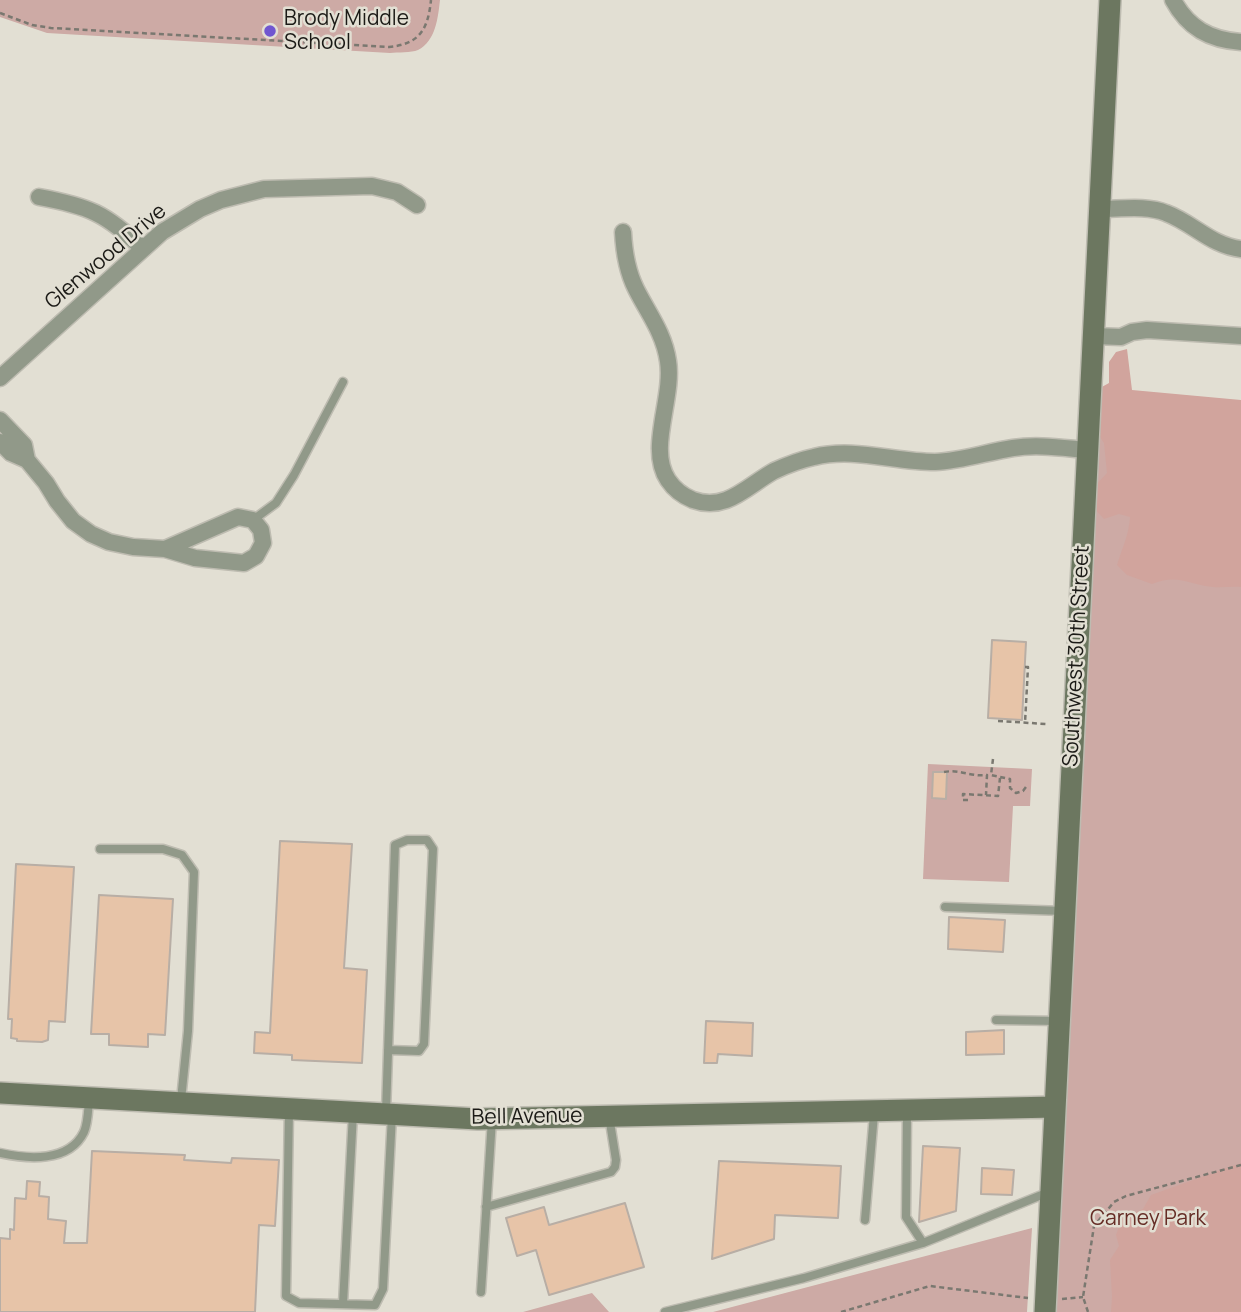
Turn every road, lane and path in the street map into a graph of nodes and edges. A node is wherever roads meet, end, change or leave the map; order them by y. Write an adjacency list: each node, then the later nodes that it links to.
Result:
1 (431, 0): 4 (path)
2 (1110, 0): 8 (street, Southwest 30th Street)
3 (1173, 0): 5 (street)
4 (0, 13)
5 (1241, 41)
6 (39, 197): 10 (street)
7 (417, 205): 10 (street, Glenwood Drive)
8 (1100, 209): 11 (street); 12 (street, Southwest 30th Street)
9 (623, 232): 18 (street)
10 (143, 249): 14 (street, Glenwood Drive)
11 (1241, 249)
12 (1094, 336): 13 (street); 18 (street, Southwest 30th Street)
13 (1241, 336)
14 (0, 378)
15 (343, 382): 20 (lane)
16 (0, 420): 19 (street)
17 (0, 442): 19 (street)
18 (1088, 450): 37 (street, Southwest 30th Street)
19 (27, 460): 21 (street)
20 (253, 520): 21 (street); 21 (street)
21 (164, 549)
22 (1025, 667): 24 (path)
23 (998, 721): 24 (path)
24 (1025, 723): 25 (path)
25 (1046, 724)
26 (993, 759): 28 (path)
27 (944, 772): 28 (path)
28 (989, 775): 29 (path); 31 (path)
29 (1000, 778): 30 (path); 31 (path)
30 (1026, 787)
31 (986, 795): 33 (path)
32 (957, 800): 33 (path)
33 (963, 800): 34 (path)
34 (968, 800)
35 (100, 849): 43 (lane)
36 (945, 907): 37 (lane)
37 (1065, 911): 39 (street, Southwest 30th Street)
38 (996, 1020): 39 (lane)
39 (1059, 1021): 44 (street, Southwest 30th Street)
40 (388, 1051): 40 (lane); 49 (lane)
41 (0, 1093): 42 (street, Bell Avenue)
42 (90, 1098): 43 (street, Bell Avenue); 52 (lane)
43 (181, 1103): 45 (street, Bell Avenue)
44 (1055, 1107): 46 (street, Bell Avenue); 54 (street, Southwest 30th Street)
45 (289, 1109): 48 (street, Bell Avenue); 60 (lane)
46 (907, 1110): 47 (street, Bell Avenue); 57 (lane)
47 (874, 1111): 50 (street, Bell Avenue); 56 (lane)
48 (353, 1113): 49 (street, Bell Avenue); 60 (lane)
49 (389, 1115): 51 (street, Bell Avenue); 60 (lane)
50 (609, 1116): 51 (street, Bell Avenue); 55 (lane)
51 (492, 1119): 55 (lane)
52 (0, 1153)
53 (1241, 1165): 59 (path)
54 (1051, 1192): 57 (lane); 61 (street, Southwest 30th Street)
55 (486, 1207): 58 (lane)
56 (865, 1220)
57 (923, 1243): 62 (lane)
58 (481, 1292)
59 (1083, 1297): 61 (path); 64 (path)
60 (342, 1304)
61 (1045, 1306): 63 (path)
62 (665, 1312)
63 (841, 1312)
64 (1088, 1312)

